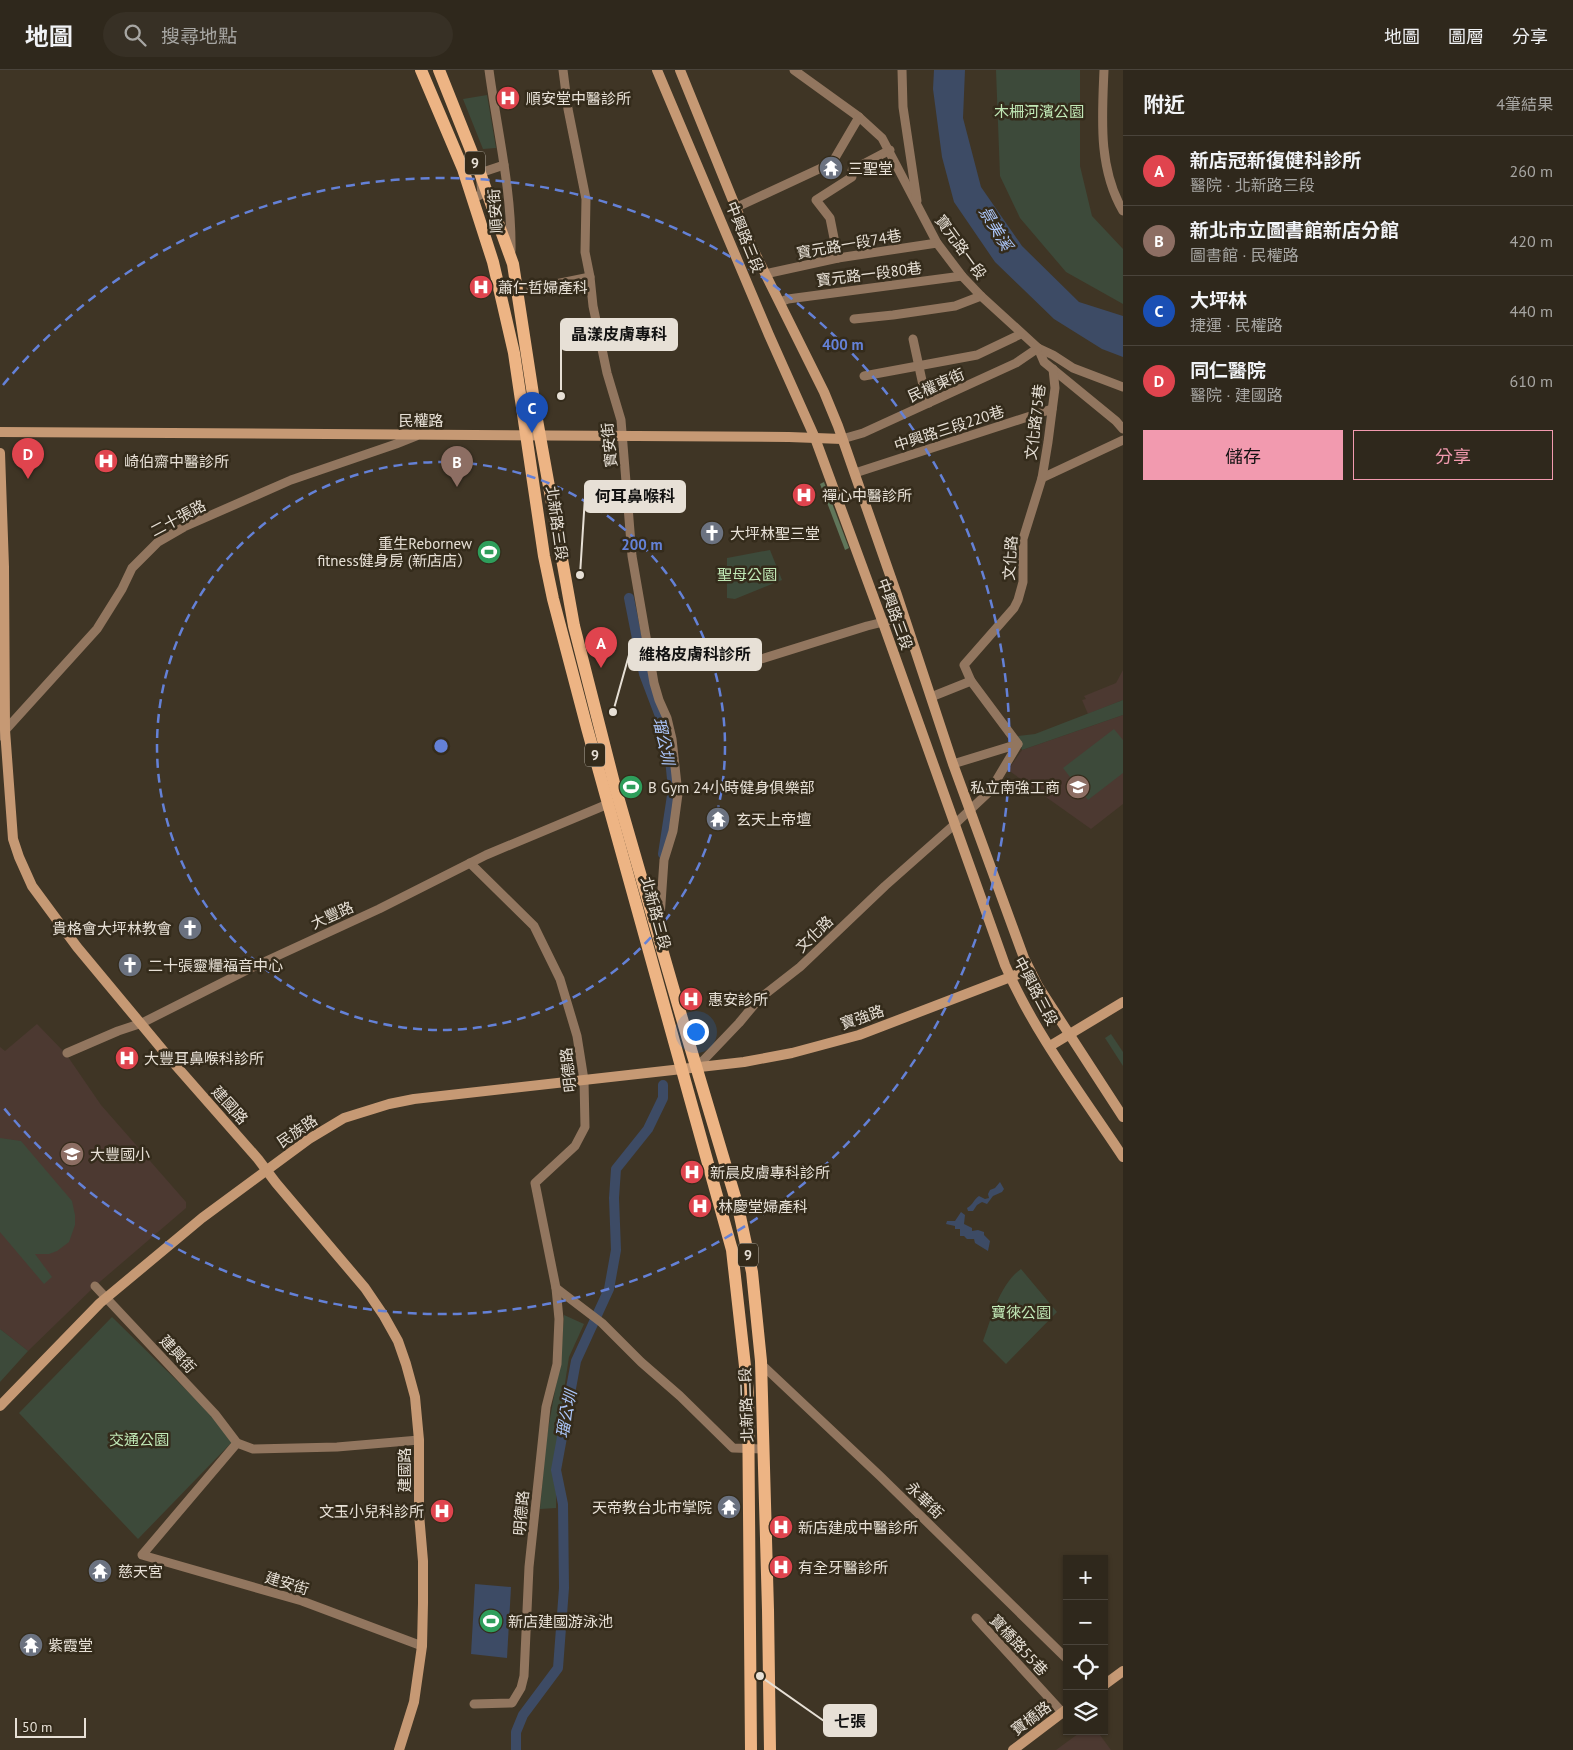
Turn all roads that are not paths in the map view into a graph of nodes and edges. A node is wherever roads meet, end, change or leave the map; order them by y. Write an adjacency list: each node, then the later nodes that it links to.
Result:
1 (422, 70): 14 (main road, 北新路三段 / 9)
2 (438, 70): 13 (main road, 北新路三段 / 9)
3 (490, 70): 12 (street, 順安街)
4 (562, 70): 23 (street, 寶安街)
5 (658, 70): 42 (street, 中興路三段)
6 (680, 70): 15 (street, 中興路三段)
7 (794, 70): 10 (street, 寶元路一段)
8 (902, 70): 16 (street)
9 (1104, 70): 17 (street)
10 (859, 117): 11 (street, 寶元路一段); 15 (street)
11 (890, 150): 16 (street, 寶元路一段); 20 (street)
12 (504, 165): 13 (street, 順安街); 19 (street, 順安街)
13 (480, 172): 14 (street, 順安街); 19 (main road, 北新路三段 / 9)
14 (474, 198): 40 (main road, 北新路三段 / 9)
15 (735, 208): 21 (street, 中興路三段)
16 (918, 208): 18 (street, 寶元路一段)
17 (1123, 211)
18 (937, 242): 20 (street, 寶元路一段74巷); 22 (street, 寶元路一段)
19 (511, 256): 40 (main road, 北新路三段 / 9)
20 (838, 258): 21 (street, 寶元路一段74巷)
21 (766, 274): 26 (street, 中興路三段)
22 (962, 276): 25 (street, 寶元路一段); 26 (street, 寶元路一段80巷)
23 (590, 277): 24 (street); 41 (street, 寶安街)
24 (531, 289)
25 (981, 296): 27 (street); 28 (street, 寶元路一段)
26 (780, 302): 43 (street, 中興路三段)
27 (854, 319)
28 (1021, 334): 30 (street, 寶元路一段); 31 (street)
29 (913, 339): 31 (street)
30 (1038, 348): 32 (street, 寶元路一段); 34 (street); 35 (street, 民權東街)
31 (919, 366): 33 (street); 35 (street)
32 (1053, 369): 36 (street, 文化路75巷); 37 (street, 寶元路一段)
33 (864, 376)
34 (1123, 386)
35 (929, 403): 43 (street, 民權東街)
36 (1052, 410): 46 (street, 中興路三段220巷); 47 (street, 文化路75巷)
37 (1123, 429)
38 (0, 432): 39 (street, 民權路)
39 (416, 435): 40 (street, 民權路); 53 (street, 二十張路)
40 (534, 436): 41 (street, 民權路); 56 (main road, 北新路三段 / 9); 60 (main road, 北新路三段 / 9)
41 (623, 437): 42 (street, 民權路); 60 (street, 寶安街)
42 (816, 438): 43 (street, 民權路); 49 (street, 中興路三段)
43 (842, 438): 46 (street, 中興路三段)
44 (1123, 440): 47 (street)
45 (0, 453): 53 (street, 建國路)
46 (855, 473): 48 (street, 中興路三段)
47 (1042, 478): 51 (street, 文化路)
48 (904, 617): 49 (street); 52 (street, 中興路三段)
49 (883, 623): 50 (street); 58 (street, 中興路三段)
50 (742, 665)
51 (971, 680): 52 (street); 54 (street)
52 (930, 697): 55 (street, 中興路三段)
53 (3, 733): 64 (street, 建國路)
54 (1018, 744): 55 (street); 57 (street, 文化路)
55 (953, 764): 57 (street, 中興路三段)
56 (608, 804): 59 (street, 大豐路); 69 (main road, 北新路三段 / 9)
57 (970, 810): 58 (street, 文化路); 61 (street, 中興路三段)
58 (955, 824): 62 (street, 中興路三段); 68 (street, 文化路)
59 (470, 863): 64 (street, 大豐路); 70 (street, 明德路)
60 (659, 935): 68 (main road, 北新路三段 / 9)
61 (1029, 970): 62 (street, 寶強路); 65 (street, 中興路三段)
62 (1010, 978): 66 (street, 中興路三段); 68 (street, 寶強路)
63 (1123, 1002): 65 (street)
64 (142, 1023): 67 (street, 大豐路); 73 (street, 建國路)
65 (1069, 1035): 66 (street); 71 (street, 中興路三段)
66 (1050, 1046): 72 (street, 中興路三段)
67 (68, 1053)
68 (697, 1067): 69 (street, 民族路); 77 (main road, 北新路二段 / 9)
69 (682, 1069): 70 (street, 民族路); 81 (main road, 北新路二段 / 9)
70 (584, 1080): 73 (street, 民族路); 75 (street, 明德路)
71 (1123, 1117)
72 (1123, 1156)
73 (267, 1170): 76 (street, 民族路); 79 (street, 建國路)
74 (95, 1286): 76 (street, 建興街)
75 (556, 1288): 81 (street); 88 (street, 明德路)
76 (107, 1297): 78 (street, 民族路); 80 (street, 建興街)
77 (761, 1364): 82 (main road, 北新路二段 / 9); 85 (street, 永華街)
78 (0, 1406)
79 (419, 1440): 80 (street); 84 (street, 建國路)
80 (237, 1443): 84 (street, 建安街)
81 (749, 1449): 82 (street); 92 (main road, 北新路二段 / 9)
82 (763, 1449): 93 (main road, 北新路二段 / 9)
83 (976, 1618): 89 (street, 寶橋路55巷)
84 (422, 1646): 91 (street, 建國路)
85 (1063, 1655)
86 (1123, 1671): 87 (street)
87 (1108, 1683)
88 (474, 1704)
89 (1063, 1709)
90 (1063, 1712): 94 (street, 寶橋路)
91 (399, 1750)
92 (751, 1750)
93 (770, 1750)
94 (1013, 1750)

